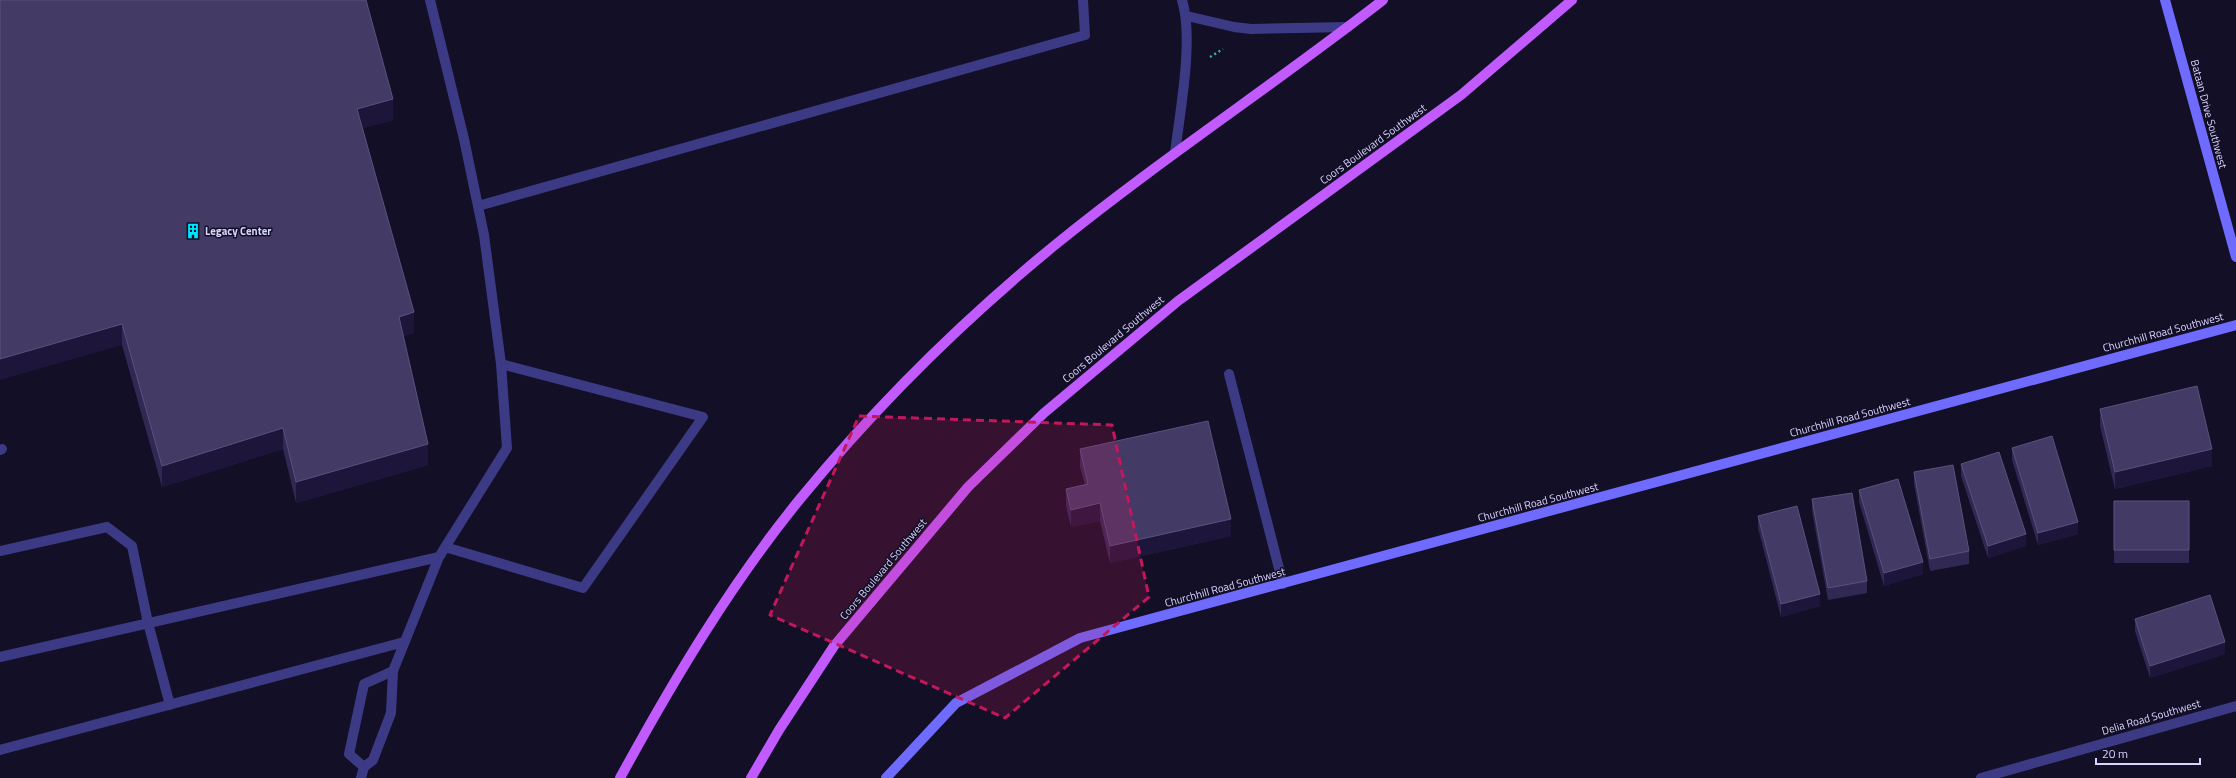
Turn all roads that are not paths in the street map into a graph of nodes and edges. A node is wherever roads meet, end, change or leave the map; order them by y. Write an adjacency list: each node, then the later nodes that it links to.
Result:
1 (430, 0): 10 (street)
2 (1082, 0): 10 (street)
3 (1182, 0): 7 (street)
4 (1383, 0): 8 (main road)
5 (1572, 0): 29 (main road, Coors Boulevard Southwest)
6 (2165, 0): 11 (street, Bataan Drive Southwest)
7 (1187, 16): 8 (street); 9 (street)
8 (1348, 27): 9 (main road)
9 (1175, 153): 28 (main road)
10 (478, 206): 13 (street)
11 (2236, 257)
12 (2236, 325): 18 (street, Churchhill Road Southwest)
13 (501, 364): 15 (street); 15 (street)
14 (1229, 374): 18 (street)
15 (445, 547): 17 (street)
16 (0, 551): 19 (street)
17 (438, 557): 19 (street); 20 (street)
18 (1283, 584): 30 (street, Churchhill Road Southwest)
19 (148, 623): 21 (street); 23 (street)
20 (404, 642): 22 (street); 23 (street)
21 (0, 657)
22 (393, 671): 26 (street); 26 (street)
23 (170, 705): 25 (street)
24 (2236, 706): 31 (street, Delia Road Southwest)
25 (0, 750)
26 (364, 767): 27 (street)
27 (361, 778)
28 (620, 778)
29 (751, 778)
30 (886, 778)
31 (1981, 778)

